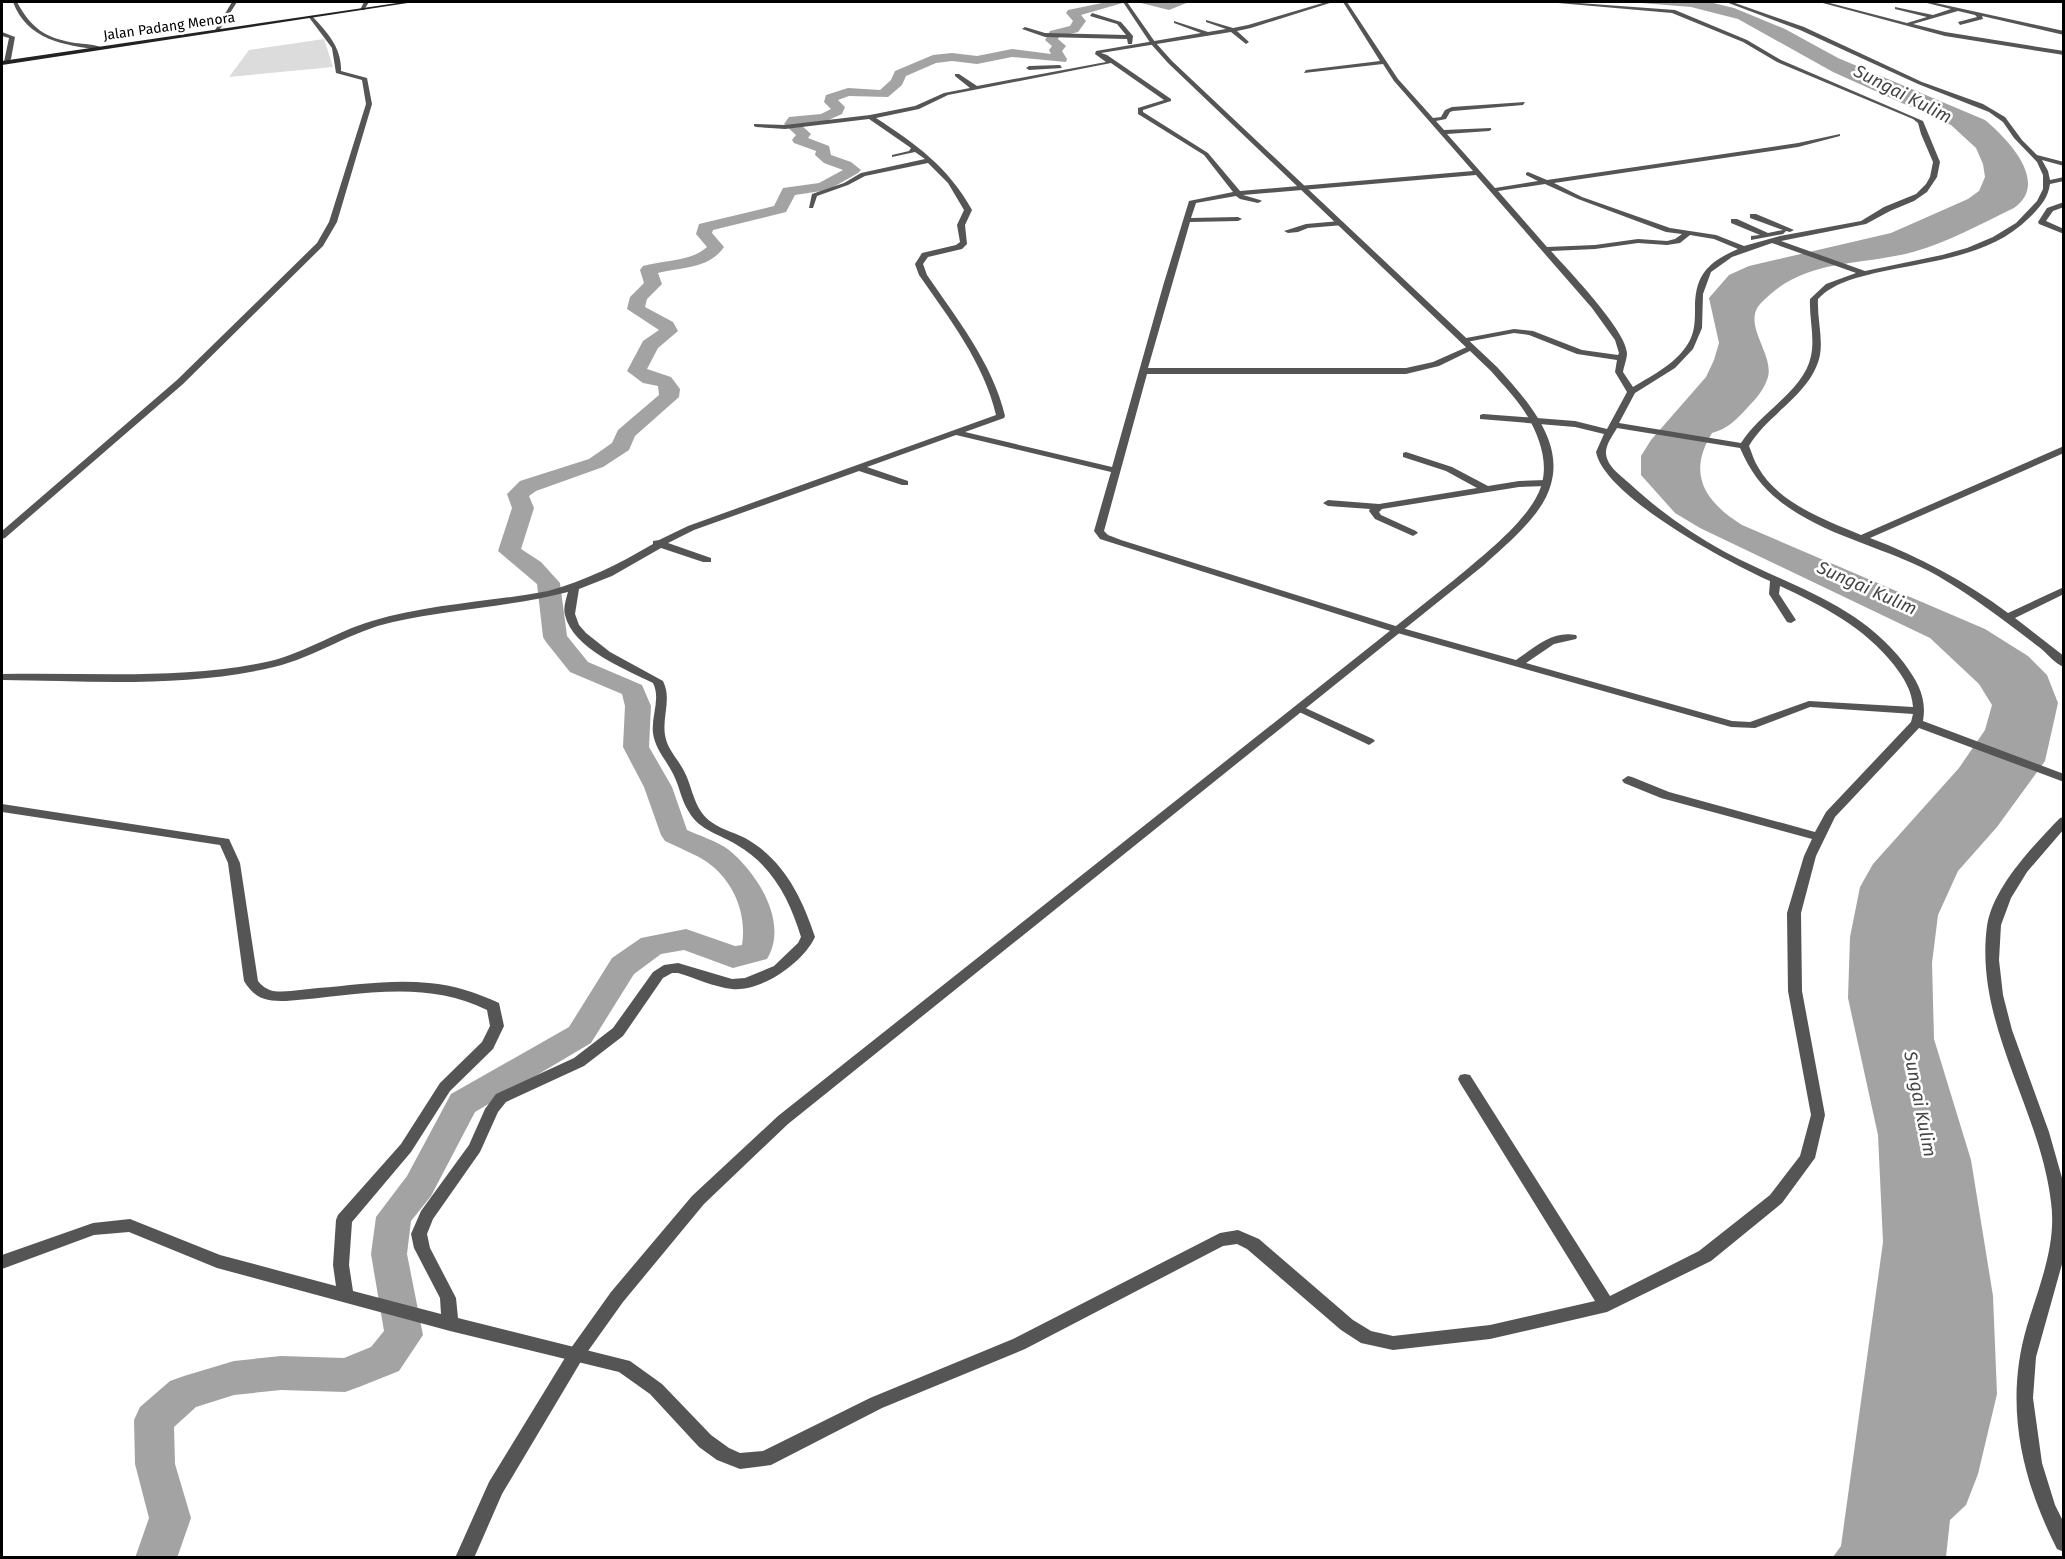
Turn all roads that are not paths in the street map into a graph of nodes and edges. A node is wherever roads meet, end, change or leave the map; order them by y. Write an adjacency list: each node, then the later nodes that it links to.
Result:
1 (15, 2): 22 (street)
2 (234, 2): 30 (street)
3 (366, 2): 13 (street)
4 (411, 2): 13 (main road, Jalan Padang Menora)
5 (1125, 2): 36 (street)
6 (1330, 2): 29 (street)
7 (1345, 2): 41 (street)
8 (1550, 2): 80 (street)
9 (1728, 2): 57 (street)
10 (1822, 2): 23 (street)
11 (1926, 2): 14 (street)
12 (1898, 8): 17 (street)
13 (362, 9): 16 (main road, Jalan Padang Menora)
14 (1958, 9): 17 (street); 18 (street)
15 (1092, 15): 34 (street)
16 (310, 17): 30 (main road, Jalan Padang Menora); 106 (street)
17 (1936, 17): 23 (street)
18 (1977, 17): 21 (street); 26 (street); 31 (street)
19 (1208, 21): 29 (street)
20 (1176, 22): 33 (street)
21 (1960, 23)
22 (28, 25): 24 (street); 38 (street)
23 (1905, 25): 40 (street)
24 (19, 26)
25 (10, 27): 27 (street)
26 (1976, 27)
27 (2, 28)
28 (1024, 29): 34 (street)
29 (1233, 30): 33 (street); 35 (street)
30 (216, 31): 38 (main road, Jalan Padang Menora)
31 (2064, 33)
32 (2, 34): 42 (street)
33 (1208, 34): 36 (street)
34 (1130, 37): 37 (street)
35 (1246, 42)
36 (1153, 43): 37 (street); 65 (street)
37 (1133, 46): 39 (street)
38 (100, 48): 42 (main road, Jalan Padang Menora)
39 (1099, 51): 44 (street); 67 (street)
40 (2064, 53)
41 (1383, 62): 45 (street); 50 (street)
42 (4, 63)
43 (1029, 68): 44 (street)
44 (1073, 70): 47 (street)
45 (1306, 72)
46 (957, 75): 47 (street)
47 (975, 88): 49 (street)
48 (1523, 103): 50 (street)
49 (870, 117): 51 (street); 55 (street)
50 (1432, 120): 53 (street)
51 (756, 124)
52 (1489, 129): 53 (street)
53 (1443, 132): 60 (street)
54 (1838, 135): 64 (street)
55 (914, 148): 56 (street); 58 (street)
56 (894, 156)
57 (2036, 156): 59 (street); 63 (street)
58 (931, 160): 70 (street); 94 (street)
59 (2064, 164)
60 (1478, 173): 65 (street); 66 (street)
61 (1528, 174): 64 (street)
62 (2064, 179): 63 (street)
63 (2047, 183): 85 (street)
64 (1545, 184): 66 (street); 78 (street)
65 (1304, 189): 67 (street); 75 (street)
66 (1494, 190): 83 (street)
67 (1236, 194): 68 (street); 73 (street)
68 (1258, 201)
69 (2064, 204): 77 (street)
70 (811, 207)
71 (1753, 216): 80 (street)
72 (1238, 219): 73 (street)
73 (1188, 220): 89 (street)
74 (1734, 221): 79 (street)
75 (1340, 223): 76 (street); 86 (street)
76 (1288, 231)
77 (2064, 232)
78 (1687, 234): 83 (street); 84 (street)
79 (1765, 234): 80 (street); 81 (street)
80 (1798, 234): 82 (street)
81 (1754, 238)
82 (1774, 241): 84 (street); 85 (street)
83 (1544, 249): 88 (street)
84 (1745, 249): 90 (street)
85 (1862, 273): 95 (street)
86 (1464, 341): 87 (street); 88 (street)
87 (1472, 348): 89 (street); 92 (street)
88 (1620, 358): 90 (street)
89 (1144, 371): 99 (street)
90 (1631, 392): 93 (street)
91 (1483, 417): 92 (street)
92 (1534, 420): 93 (street); 101 (street)
93 (1613, 429): 95 (street); 110 (street)
94 (958, 433): 98 (street); 99 (street)
95 (1740, 445): 107 (street)
96 (2064, 449): 107 (street)
97 (1407, 455): 102 (street)
98 (860, 468): 100 (street); 108 (street)
99 (1115, 470): 115 (street)
100 (905, 483)
101 (1546, 483): 102 (street); 115 (street)
102 (1488, 490): 104 (street)
103 (1328, 503): 104 (street)
104 (1379, 507): 105 (street)
105 (1413, 533)
106 (2, 536)
107 (1862, 538): 113 (street)
108 (657, 543): 109 (street); 111 (street)
109 (707, 560)
110 (1775, 580): 114 (street); 121 (street)
111 (569, 587): 119 (street); 132 (street)
112 (2064, 590): 113 (street)
113 (2007, 618): 118 (street)
114 (1791, 620)
115 (1398, 630): 117 (street); 120 (street)
116 (1572, 637): 117 (street)
117 (1518, 663): 121 (street)
118 (2064, 664)
119 (2, 677)
120 (1299, 708): 122 (street); 133 (street)
121 (1918, 717): 123 (street); 127 (street)
122 (1369, 741)
123 (2061, 777)
124 (1628, 780): 127 (street)
125 (2, 808): 130 (street)
126 (2064, 821): 134 (street)
127 (1820, 837): 131 (street)
128 (1465, 1079): 131 (street)
129 (2, 1262): 130 (street)
130 (346, 1296): 132 (street)
131 (1607, 1305): 133 (street)
132 (450, 1324): 133 (street)
133 (577, 1353): 135 (street)
134 (2064, 1543)
135 (464, 1557)

